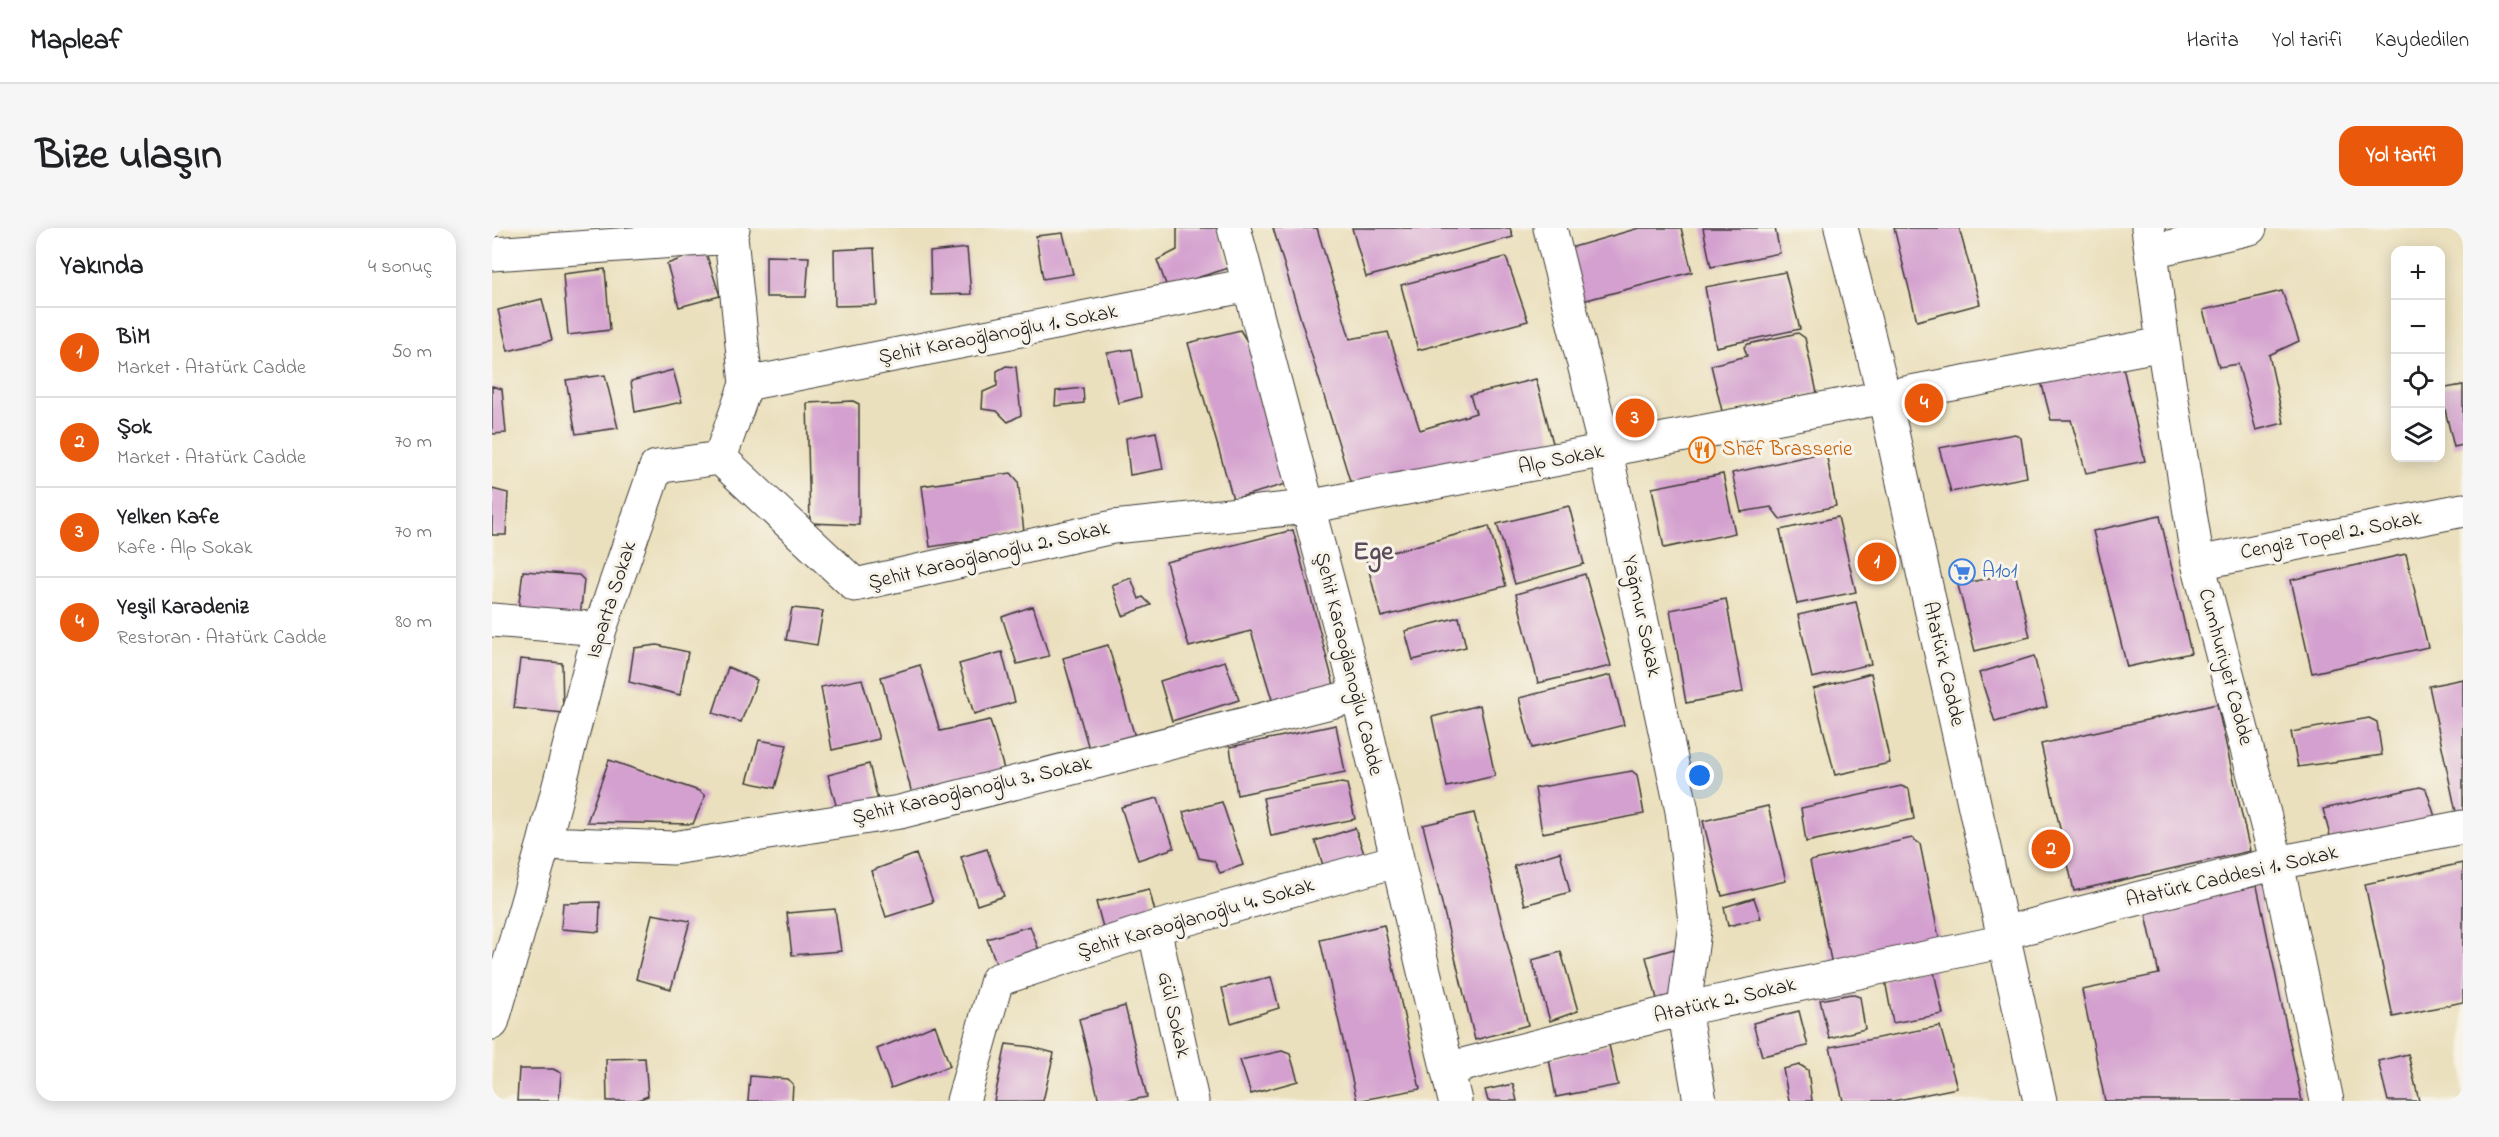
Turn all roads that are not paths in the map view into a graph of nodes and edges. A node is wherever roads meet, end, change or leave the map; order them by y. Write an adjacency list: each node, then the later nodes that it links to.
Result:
1 (1234, 228): 8 (street, Şehit Karaoğlanoğlu Cadde)
2 (1550, 228): 12 (street, Yağmur Sokak)
3 (1841, 228): 11 (street, Atatürk Cadde)
4 (2250, 228): 6 (street)
5 (732, 233): 7 (street); 10 (street)
6 (2150, 239): 9 (street, Cumhuriyet Cadde)
7 (492, 254)
8 (1250, 285): 10 (street, Şehit Karaoğlanoğlu 1. Sokak); 14 (street, Şehit Karaoğlanoğlu Cadde)
9 (2163, 344): 11 (street, Alp Sokak); 16 (street, Cumhuriyet Cadde)
10 (746, 384): 13 (street)
11 (1884, 396): 12 (street, Alp Sokak); 25 (street, Atatürk Cadde)
12 (1606, 452): 14 (street, Alp Sokak); 26 (street, Yağmur Sokak)
13 (720, 458): 14 (street, Şehit Karaoğlanoğlu 2. Sokak); 18 (street, Isparta Sokak)
14 (1307, 507): 19 (street, Şehit Karaoğlanoğlu Cadde)
15 (2463, 510): 16 (street, Cengiz Topel 2. Sokak)
16 (2198, 563): 23 (street, Cumhuriyet Cadde)
17 (492, 620): 18 (street)
18 (600, 629): 21 (street, Isparta Sokak)
19 (1358, 695): 21 (street, Şehit Karaoğlanoğlu 3. Sokak); 22 (street, Şehit Karaoğlanoğlu Cadde)
20 (2463, 827): 23 (street, Atatürk Caddesi 1. Sokak)
21 (544, 843): 27 (street, Isparta Sokak)
22 (1396, 861): 24 (street, Şehit Karaoğlanoğlu 4. Sokak); 28 (street, Şehit Karaoğlanoğlu Cadde)
23 (2277, 863): 25 (street, Atatürk Caddesi 1. Sokak); 34 (street, Cumhuriyet Cadde)
24 (1154, 928): 29 (street, Şehit Karaoğlanoğlu 4. Sokak); 30 (street, Gül Sokak)
25 (2004, 937): 26 (street, Atatürk 2. Sokak); 33 (street, Atatürk Cadde)
26 (1684, 1009): 28 (street, Atatürk 2. Sokak); 32 (street, Yağmur Sokak)
27 (492, 1023)
28 (1447, 1069): 31 (street, Şehit Karaoğlanoğlu Cadde)
29 (963, 1101)
30 (1192, 1101)
31 (1455, 1101)
32 (1700, 1101)
33 (2040, 1101)
34 (2327, 1101)

